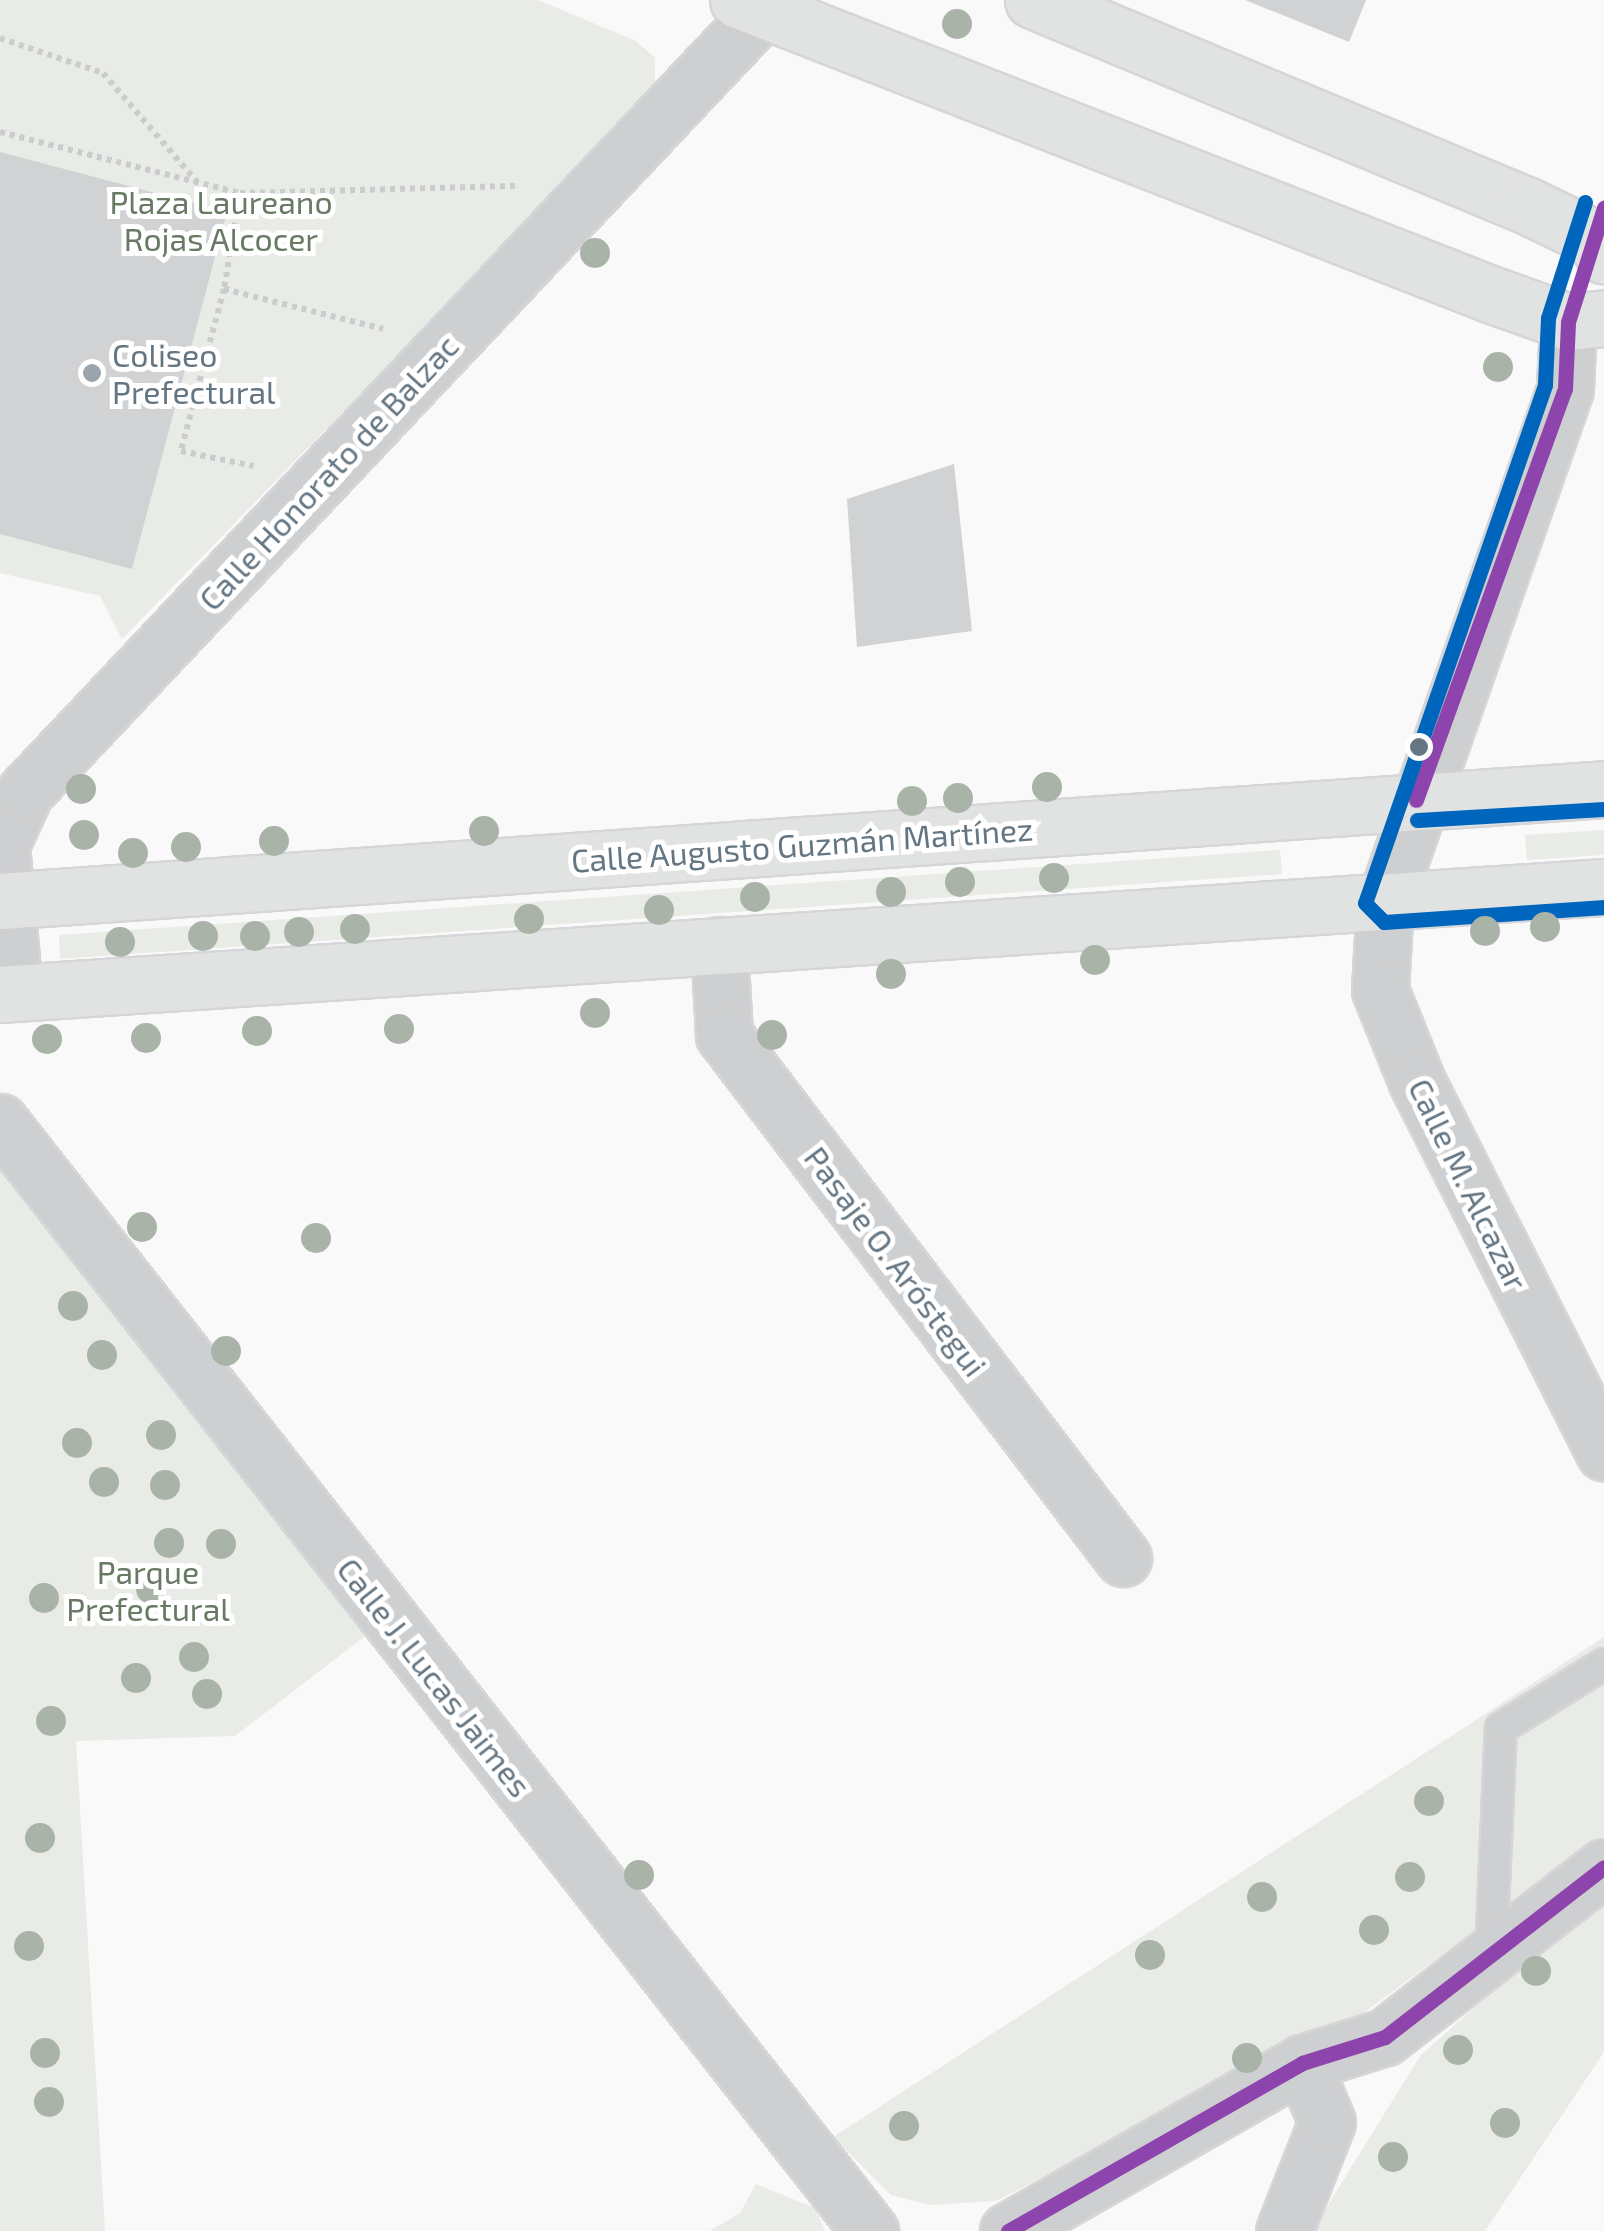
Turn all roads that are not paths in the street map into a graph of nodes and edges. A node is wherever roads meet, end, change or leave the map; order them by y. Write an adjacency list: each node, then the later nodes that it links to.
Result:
1 (1033, 0): 3 (street)
2 (759, 4): 4 (street); 8 (street, Calle Honorato de Balzac)
3 (1601, 234): 4 (street)
4 (1586, 320): 6 (street, Calle M. Alcazar)
5 (1604, 789): 6 (street, Calle Augusto Guzmán Martínez)
6 (1416, 800): 8 (street, Calle Augusto Guzmán Martínez); 9 (street, Calle M. Alcazar)
7 (1604, 886): 9 (street)
8 (3, 901): 11 (street, Calle Honorato de Balzac)
9 (1385, 902): 10 (street); 13 (street, Calle M. Alcazar)
10 (720, 944): 11 (street); 14 (street, Pasaje O. Aróstegui)
11 (7, 993)
12 (0, 1122): 19 (street, Calle J. Lucas Jaimes)
13 (1604, 1453)
14 (1123, 1558)
15 (1604, 1664): 17 (lane)
16 (1604, 1868): 17 (street)
17 (1491, 1954): 18 (street)
18 (1302, 2063): 20 (street); 21 (street)
19 (870, 2231)
20 (1008, 2231)
21 (1284, 2231)

